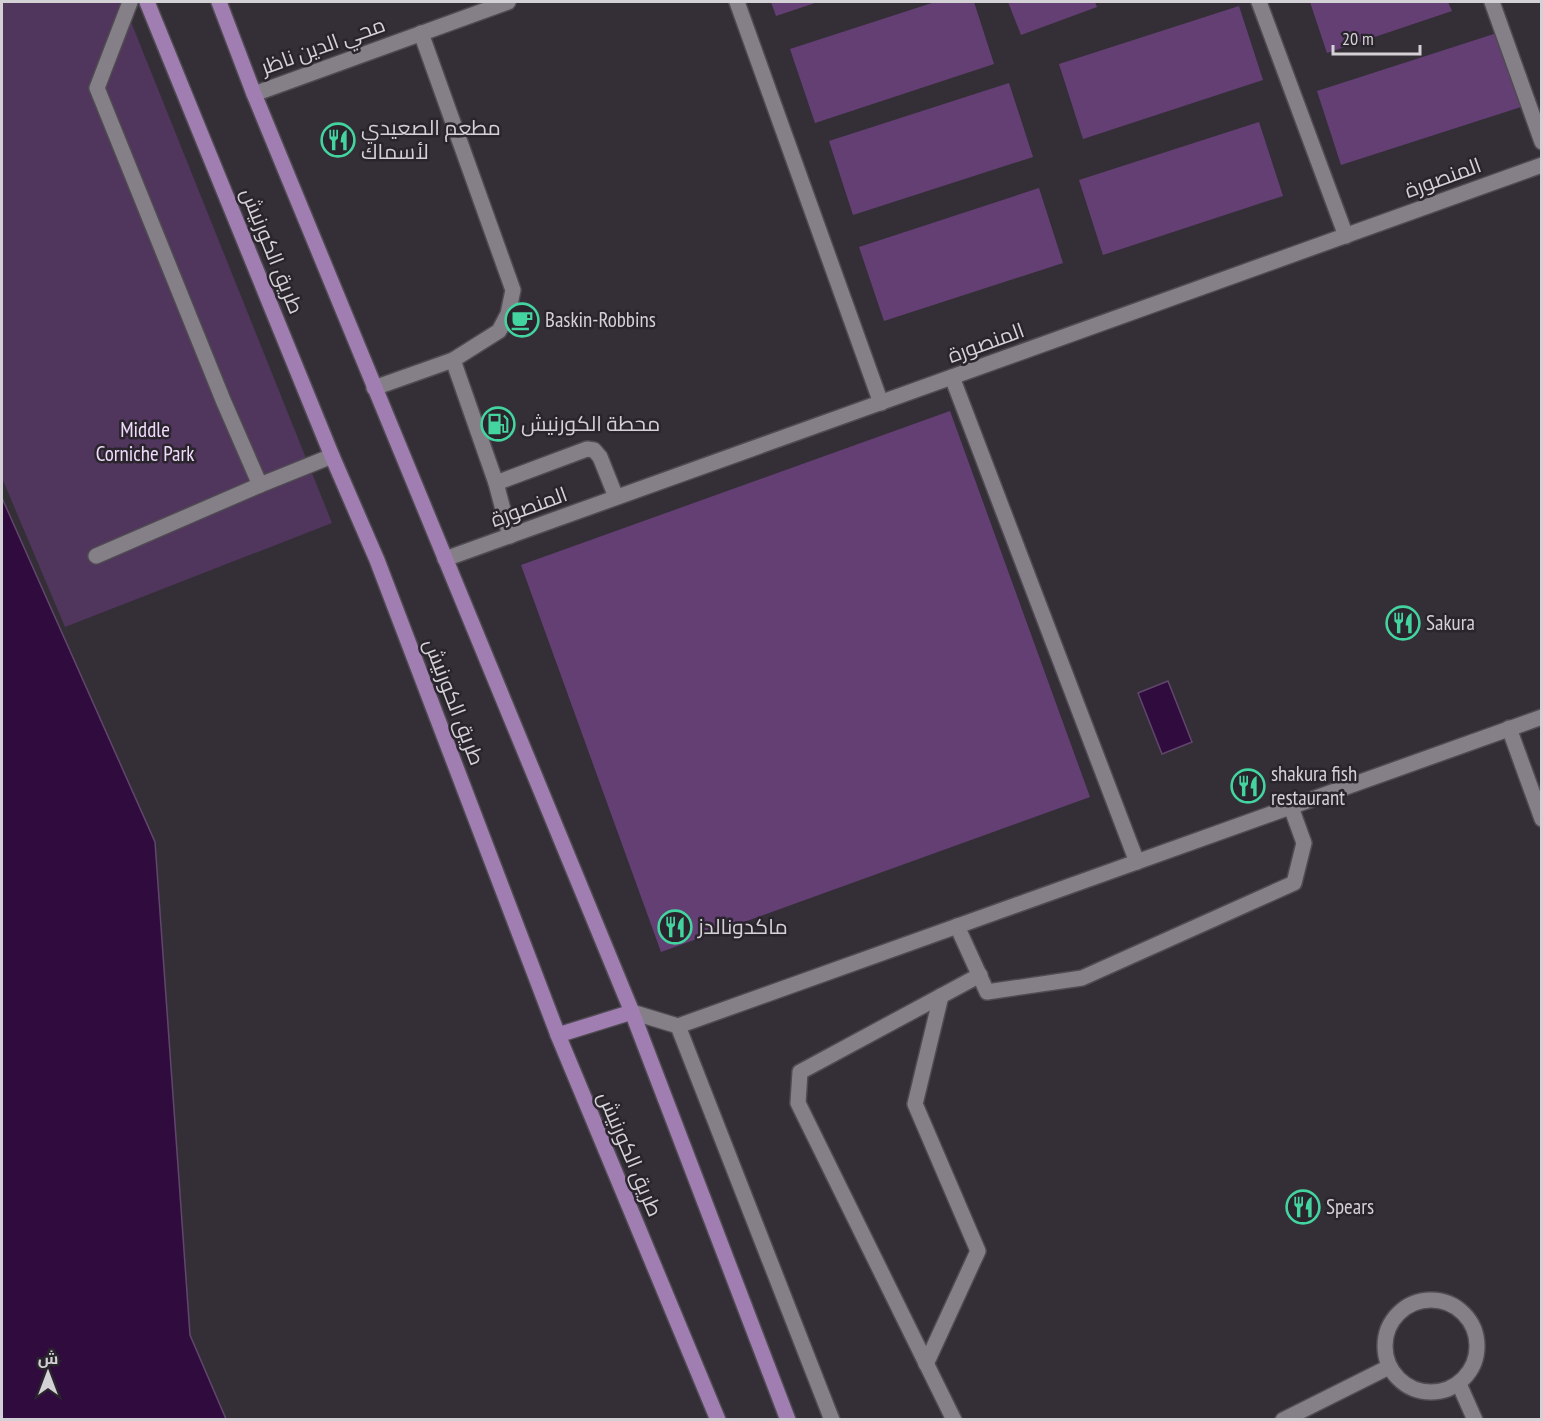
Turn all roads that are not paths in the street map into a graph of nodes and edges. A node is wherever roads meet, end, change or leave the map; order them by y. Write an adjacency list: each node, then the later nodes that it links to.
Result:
1 (130, 2): 19 (street)
2 (147, 2): 17 (main road, طريق الكورنيش)
3 (219, 2): 9 (main road, طريق الكورنيش)
4 (508, 2): 8 (street, محي الدين ناظر)
5 (737, 2): 16 (street)
6 (1259, 2): 12 (street)
7 (1492, 2): 10 (street)
8 (421, 33): 9 (street, محي الدين ناظر); 13 (street)
9 (254, 94): 15 (main road, طريق الكورنيش)
10 (1542, 142)
11 (1542, 165): 12 (street, المنصورة)
12 (1346, 236): 14 (street, المنصورة)
13 (453, 360): 15 (street); 18 (street)
14 (952, 377): 16 (street, المنصورة); 28 (street)
15 (374, 388): 23 (main road, طريق الكورنيش)
16 (881, 403): 20 (street, المنصورة)
17 (332, 456): 19 (street); 34 (main road, طريق الكورنيش)
18 (496, 483): 20 (street); 21 (street)
19 (261, 485): 22 (street)
20 (616, 497): 21 (street, المنصورة)
21 (510, 536): 23 (street, المنصورة)
22 (96, 556)
23 (445, 559): 32 (main road, طريق الكورنيش)
24 (1542, 717): 25 (street)
25 (1509, 728): 26 (street); 27 (street)
26 (1291, 807): 28 (street); 30 (street)
27 (1542, 819)
28 (1137, 862): 29 (street)
29 (957, 926): 30 (street); 33 (street)
30 (980, 975): 31 (street)
31 (940, 996): 35 (street); 35 (street)
32 (632, 1012): 33 (street); 34 (main road); 39 (main road, طريق الكورنيش)
33 (678, 1026): 40 (street)
34 (558, 1035): 38 (main road, طريق الكورنيش)
35 (926, 1364): 41 (street)
36 (1389, 1367): 37 (street); 37 (street); 42 (street)
37 (1459, 1384): 43 (street)
38 (718, 1419)
39 (788, 1419)
40 (832, 1419)
41 (954, 1419)
42 (1283, 1419)
43 (1475, 1419)

